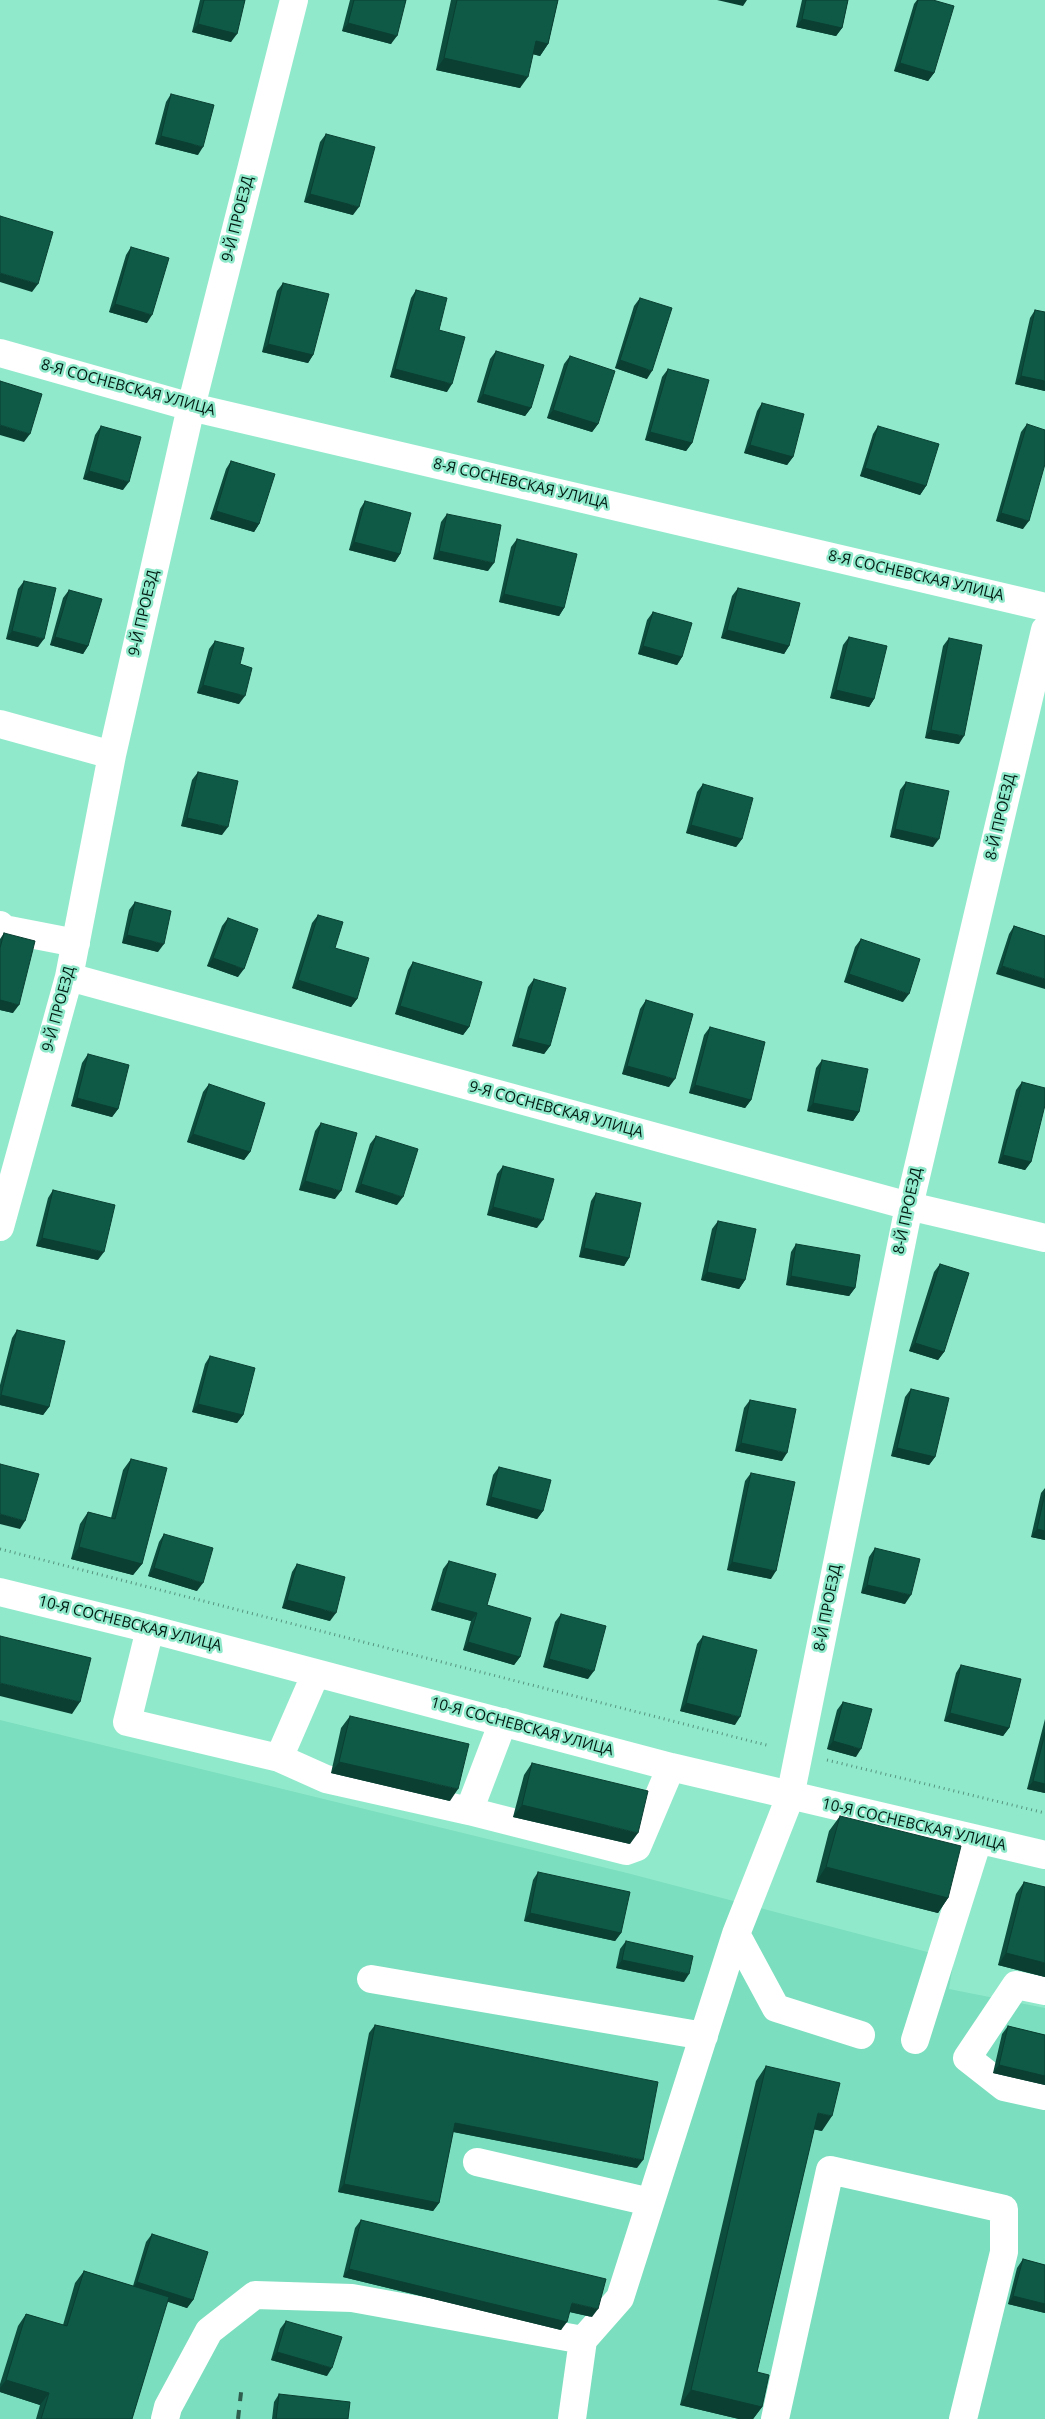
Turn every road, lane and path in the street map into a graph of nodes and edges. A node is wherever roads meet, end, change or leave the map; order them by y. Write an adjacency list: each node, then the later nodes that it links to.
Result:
1 (294, 0): 3 (street, 9-Й ПРОЕЗД)
2 (0, 353): 3 (street, 8-Я СОСНЕВСКАЯ УЛИЦА)
3 (191, 407): 4 (street, 8-Я СОСНЕВСКАЯ УЛИЦА); 7 (street, 9-Й ПРОЕЗД)
4 (1045, 607)
5 (1045, 630): 11 (street, 8-Й ПРОЕЗД)
6 (0, 724): 7 (street)
7 (112, 755): 9 (street, 9-Й ПРОЕЗД)
8 (0, 925): 9 (street)
9 (76, 943): 10 (street, 9-Й ПРОЕЗД)
10 (69, 978): 11 (street, 9-Я СОСНЕВСКАЯ УЛИЦА); 12 (street, 9-Й ПРОЕЗД)
11 (909, 1206): 13 (street, 9-Я СОСНЕВСКАЯ УЛИЦА); 19 (street, 8-Й ПРОЕЗД)
12 (0, 1227)
13 (1045, 1238)
14 (0, 1549): 19 (path)
15 (0, 1592): 16 (street, 10-Я СОСНЕВСКАЯ УЛИЦА)
16 (150, 1628): 17 (street, 10-Я СОСНЕВСКАЯ УЛИЦА); 20 (street)
17 (316, 1673): 18 (street, 10-Я СОСНЕВСКАЯ УЛИЦА); 20 (street)
18 (503, 1722): 21 (street, 10-Я СОСНЕВСКАЯ УЛИЦА); 23 (street)
19 (799, 1753): 22 (street, 8-Й ПРОЕЗД); 24 (path)
20 (279, 1758): 23 (street)
21 (671, 1767): 22 (street, 10-Я СОСНЕВСКАЯ УЛИЦА); 23 (street)
22 (790, 1796): 25 (street, 10-Я СОСНЕВСКАЯ УЛИЦА); 27 (street, 8-Й ПРОЕЗД)
23 (469, 1811)
24 (1045, 1813)
25 (978, 1840): 26 (street, 10-Я СОСНЕВСКАЯ УЛИЦА); 32 (street)
26 (1045, 1855)
27 (736, 1934): 30 (street); 31 (street, 8-Й ПРОЕЗД)
28 (371, 1979): 31 (street)
29 (1045, 1991): 33 (street)
30 (861, 2035)
31 (704, 2036): 35 (street, 8-Й ПРОЕЗД)
32 (914, 2040)
33 (1045, 2096)
34 (477, 2162): 35 (street)
35 (650, 2202): 36 (street, 8-Й ПРОЕЗД)
36 (583, 2340): 37 (street); 38 (street)
37 (165, 2419)
38 (572, 2419)
39 (775, 2419): 40 (street)
40 (963, 2419)

